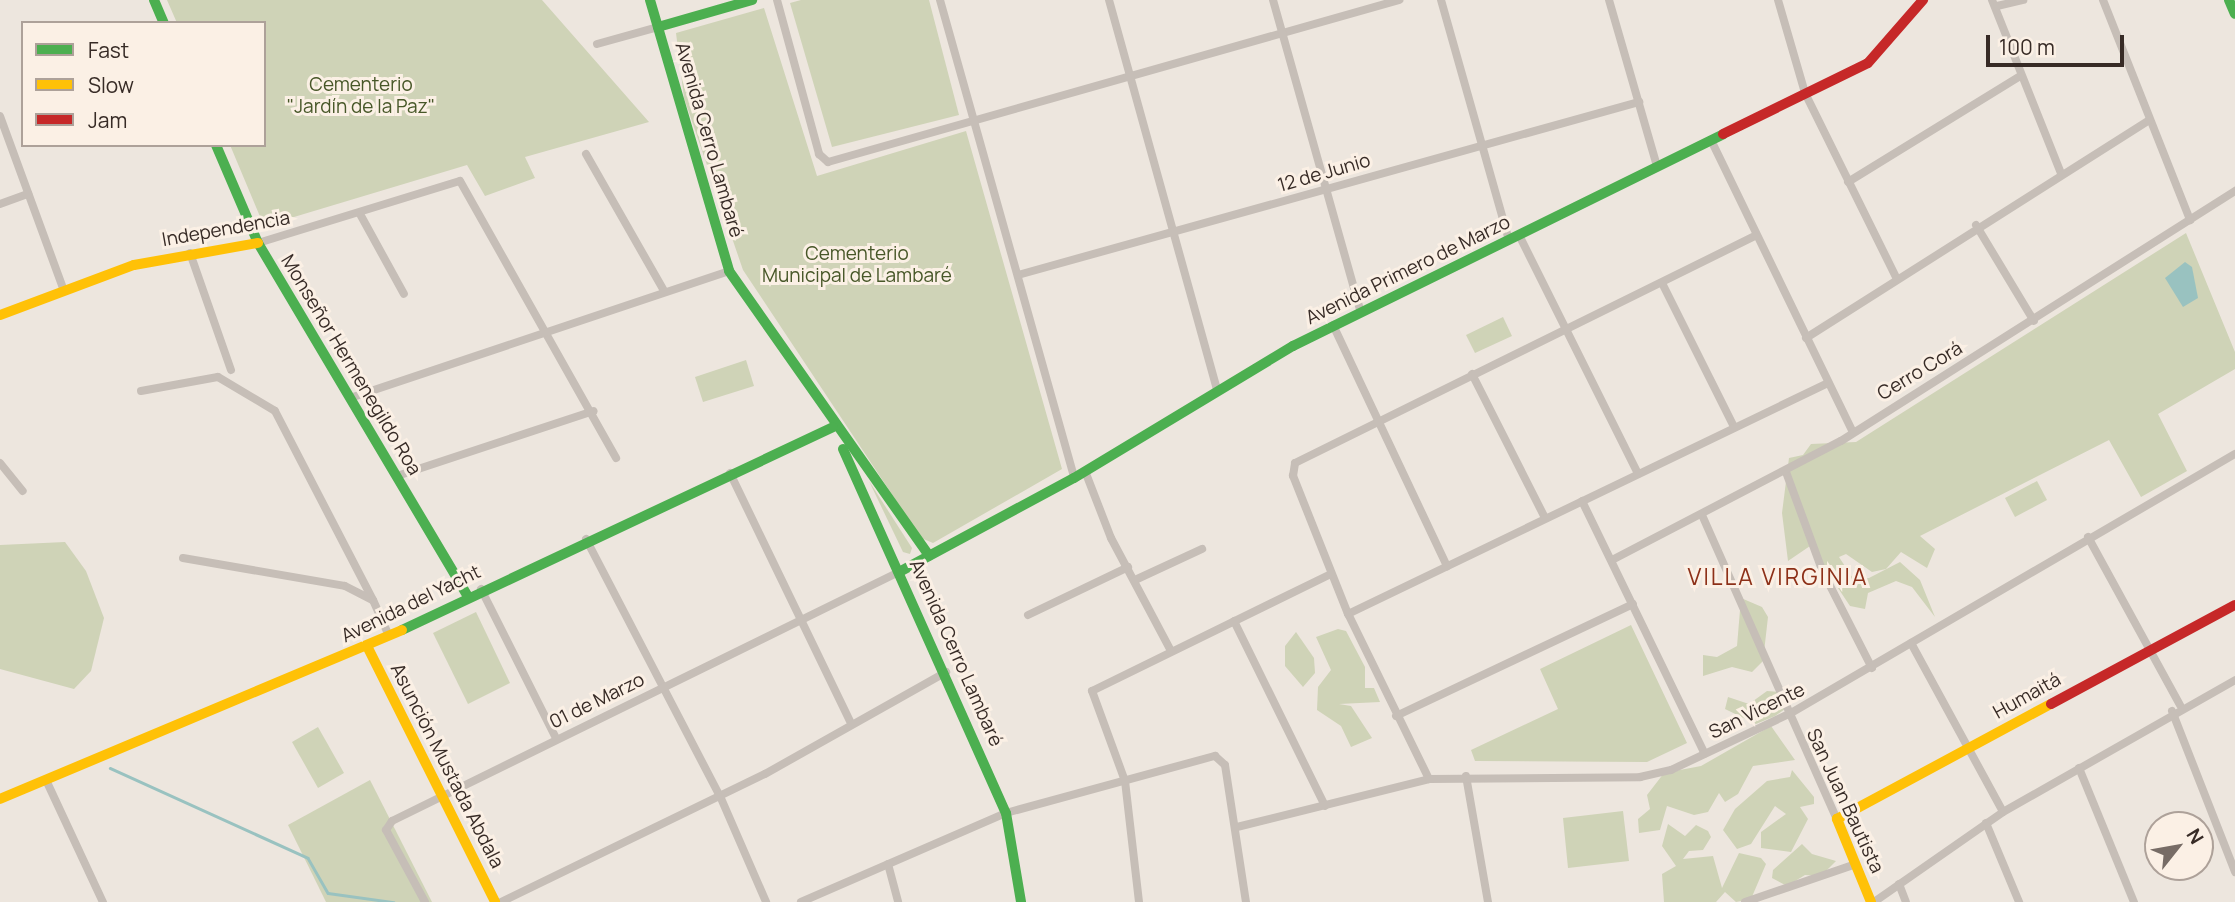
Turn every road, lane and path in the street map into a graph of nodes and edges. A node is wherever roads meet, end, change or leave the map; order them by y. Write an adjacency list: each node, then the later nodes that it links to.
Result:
1 (154, 0): 18 (street)
2 (650, 0): 19 (street, Avenida Cerro Lambaré)
3 (752, 0): 19 (street)
4 (777, 0): 28 (street)
5 (940, 0): 28 (street)
6 (1109, 0): 22 (street)
7 (1273, 0): 20 (street)
8 (1399, 0): 20 (street)
9 (1441, 0): 30 (street)
10 (1609, 0): 25 (street)
11 (1778, 0): 24 (street)
12 (1923, 0): 24 (street, Avenida Primero de Marzo)
13 (2024, 0): 16 (street)
14 (2103, 0): 27 (street)
15 (2230, 0): 17 (street)
16 (1994, 3): 23 (street)
17 (2235, 14)
18 (163, 21)
19 (657, 27): 21 (street); 48 (street, Avenida Cerro Lambaré)
20 (1282, 33): 22 (street); 36 (street)
21 (597, 44)
22 (1131, 76): 28 (street); 43 (street)
23 (2020, 76): 34 (street); 35 (street)
24 (1805, 93): 29 (street, Avenida Primero de Marzo); 35 (street)
25 (1639, 102): 30 (street, 12 de Junio); 33 (street)
26 (0, 116): 38 (street)
27 (2150, 120): 34 (street); 41 (street)
28 (974, 121): 49 (street)
29 (1711, 140): 33 (street, Avenida Primero de Marzo); 44 (street)
30 (1483, 145): 36 (street, 12 de Junio); 45 (street)
31 (217, 147): 46 (street, Monseñor Hermenegildo Roa)
32 (586, 154): 53 (street)
33 (1657, 166): 45 (street, Avenida Primero de Marzo)
34 (2061, 173): 42 (street)
35 (1849, 182): 50 (street)
36 (1326, 189): 43 (street, 12 de Junio); 55 (street)
37 (2235, 191): 41 (street, Cerro Corá)
38 (28, 194): 39 (street); 52 (street)
39 (0, 204)
40 (360, 214): 46 (street, Independencia); 54 (street); 60 (street, Independencia)
41 (2190, 220): 57 (street, Cerro Corá)
42 (1976, 225): 50 (street); 57 (street)
43 (1176, 231): 49 (street, 12 de Junio); 65 (street)
44 (1755, 236): 51 (street); 61 (street)
45 (1514, 237): 55 (street, Avenida Primero de Marzo); 59 (street)
46 (258, 243): 47 (street, Independencia); 67 (street, Monseñor Hermenegildo Roa)
47 (190, 253): 52 (street, Independencia); 62 (street)
48 (729, 271): 53 (street); 70 (street, Avenida Cerro Lambaré)
49 (1018, 275): 81 (street)
50 (1897, 279): 61 (street)
51 (1662, 283): 59 (street); 71 (street)
52 (64, 291): 56 (street, Independencia)
53 (664, 291): 60 (street)
54 (404, 294)
55 (1361, 313): 58 (street, Avenida Primero de Marzo)
56 (0, 315)
57 (2034, 320): 72 (street, Cerro Corá)
58 (1333, 325): 65 (street, Avenida Primero de Marzo); 69 (street)
59 (1567, 328): 63 (street); 79 (street)
60 (547, 330): 67 (street); 68 (street)
61 (1806, 338): 64 (street)
62 (231, 370)
63 (1472, 373): 69 (street); 85 (street)
64 (1828, 383): 71 (street); 72 (street)
65 (1217, 390): 76 (street, Avenida Primero de Marzo)
66 (141, 391): 99 (street)
67 (350, 398): 80 (street, Monseñor Hermenegildo Roa)
68 (594, 411): 74 (street); 80 (street)
69 (1377, 421): 92 (street); 95 (street)
70 (833, 427): 78 (street, Avenida del Yacht); 89 (street, Avenida Cerro Lambaré); 94 (street, Avenida Cerro Lambaré)
71 (1734, 427): 79 (street)
72 (1852, 430): 77 (street, Cerro Corá)
73 (2235, 454): 86 (street, San Vicente)
74 (616, 458)
75 (0, 463): 82 (street)
76 (1085, 471): 81 (street, Avenida Primero de Marzo); 93 (street)
77 (1786, 472): 84 (street, Cerro Corá); 111 (street)
78 (730, 473): 87 (street, Avenida del Yacht); 104 (street)
79 (1638, 474): 83 (street)
80 (397, 476): 98 (street, Monseñor Hermenegildo Roa)
81 (1074, 478): 89 (street, Avenida Primero de Marzo)
82 (23, 491)
83 (1582, 501): 85 (street); 91 (street)
84 (1702, 515): 91 (street, Cerro Corá); 117 (street, San Juan Bautista)
85 (1545, 518): 92 (street)
86 (2088, 537): 107 (street, San Vicente); 109 (street)
87 (586, 539): 97 (street, Avenida del Yacht); 114 (street)
88 (1202, 549): 96 (street)
89 (929, 556): 94 (street, Avenida Primero de Marzo)
90 (183, 558): 99 (street)
91 (1612, 559): 100 (street)
92 (1447, 566): 102 (street)
93 (1128, 567): 96 (street); 103 (street)
94 (901, 571): 104 (street, 01 de Marzo); 112 (street, Avenida Cerro Lambaré)
95 (1331, 574): 102 (street); 105 (street)
96 (1135, 580): 110 (street)
97 (481, 589): 98 (street, Avenida del Yacht); 120 (street)
98 (468, 596): 106 (street, Avenida del Yacht)
99 (373, 600): 106 (street)
100 (1633, 604): 118 (street); 122 (street)
101 (2235, 605): 109 (street, Humaitá)
102 (1348, 614): 118 (street)
103 (1028, 615)
104 (802, 618): 114 (street, 01 de Marzo); 119 (street)
105 (1234, 621): 110 (street); 131 (street)
106 (388, 633): 108 (street, Avenida del Yacht)
107 (1911, 643): 111 (street, San Vicente); 121 (street)
108 (367, 646): 126 (street, Avenida del Yacht); 129 (street, Asunción Mustada Abdala)
109 (2152, 646): 115 (street); 121 (street, Humaitá)
110 (1171, 650): 127 (street)
111 (1872, 668): 117 (street, San Vicente)
112 (946, 672): 119 (street); 133 (street, Avenida Cerro Lambaré)
113 (2235, 680): 115 (street)
114 (662, 687): 120 (street, 01 de Marzo); 128 (street)
115 (2180, 705): 116 (street)
116 (2172, 710): 123 (street); 139 (street)
117 (1791, 713): 122 (street, San Vicente); 134 (street, San Juan Bautista)
118 (1396, 716): 125 (street)
119 (851, 723): 128 (street)
120 (556, 738): 129 (street, 01 de Marzo)
121 (1969, 749): 132 (street); 134 (street, Humaitá)
122 (1705, 754): 124 (street, San Vicente)
123 (2079, 768): 132 (street); 156 (street)
124 (1466, 776): 125 (street, San Vicente); 151 (street)
125 (1429, 779): 131 (street, San Vicente)
126 (46, 780): 130 (street, Avenida del Yacht); 141 (street)
127 (1125, 781): 133 (street); 136 (street); 149 (street)
128 (720, 796): 144 (street); 145 (street)
129 (444, 798): 142 (street, 01 de Marzo); 143 (street, Asunción Mustada Abdala)
130 (0, 799)
131 (1325, 806): 136 (street, San Vicente)
132 (2003, 812): 135 (street)
133 (1006, 813): 137 (street); 148 (street, Avenida Cerro Lambaré)
134 (1837, 819): 138 (street, San Juan Bautista)
135 (1986, 823): 140 (street); 155 (street)
136 (1237, 827): 150 (street)
137 (888, 864): 146 (street); 147 (street)
138 (1856, 864): 152 (street); 153 (street, San Juan Bautista)
139 (2235, 872)
140 (1899, 884): 153 (street); 154 (street, San Juan Bautista)
141 (103, 902)
142 (425, 902)
143 (495, 902)
144 (501, 902)
145 (766, 902)
146 (801, 902)
147 (898, 902)
148 (1021, 902)
149 (1139, 902)
150 (1246, 902)
151 (1488, 902)
152 (1745, 902)
153 (1872, 902)
154 (1906, 902)
155 (2019, 902)
156 (2134, 902)

